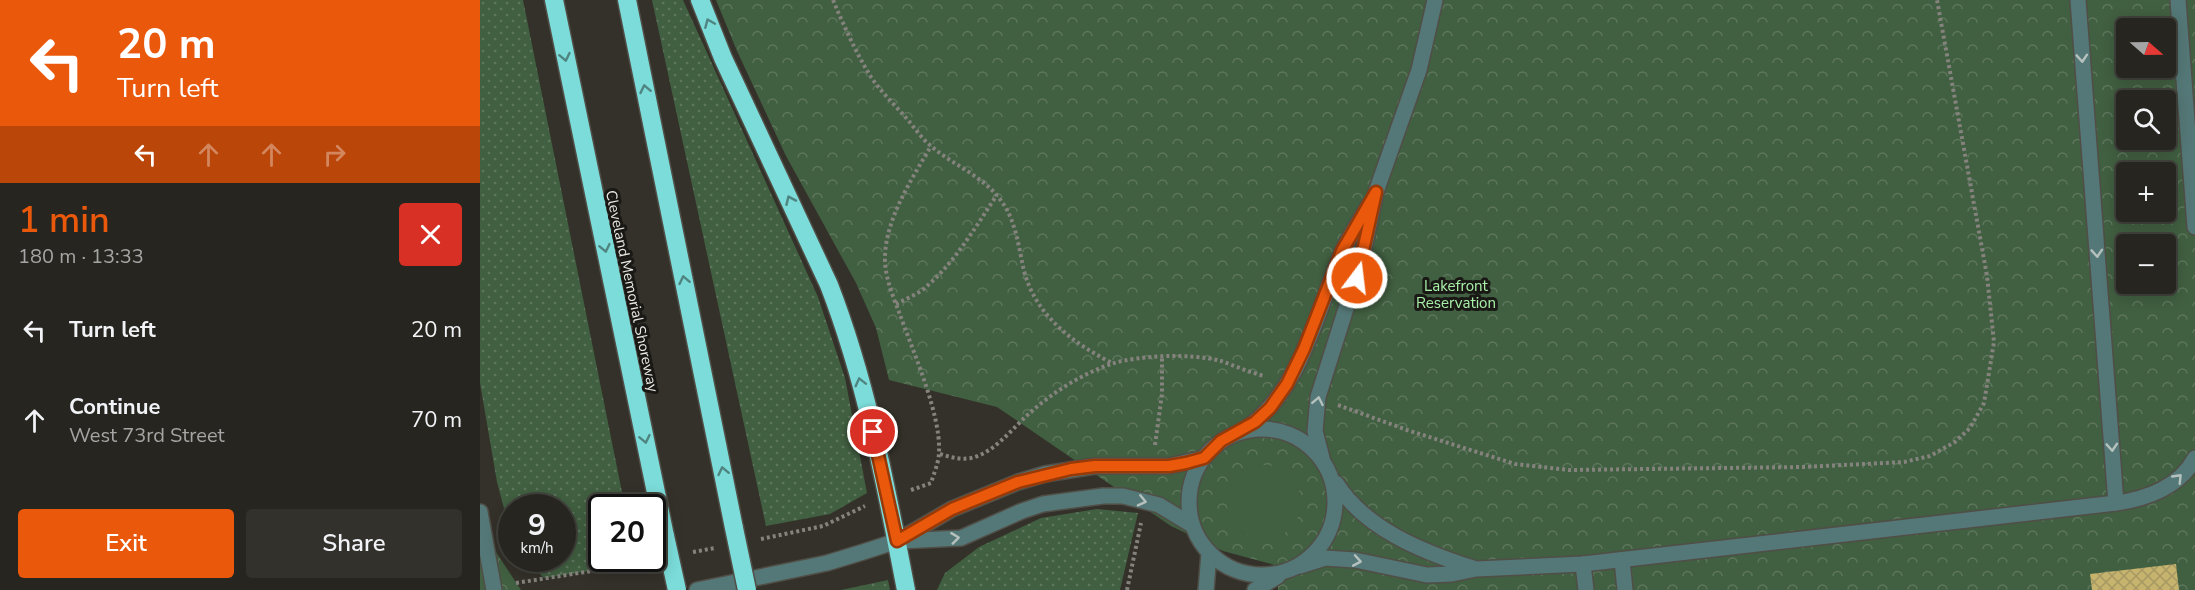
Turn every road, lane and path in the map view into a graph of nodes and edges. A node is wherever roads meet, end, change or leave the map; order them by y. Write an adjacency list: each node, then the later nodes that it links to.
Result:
1 (554, 0): 44 (highway, Cleveland Memorial Shoreway, one-way to 44, bridge)
2 (627, 0): 46 (highway, one-way to 2, bridge)
3 (700, 0): 32 (highway, one-way to 3)
4 (833, 0): 9 (path)
5 (1435, 0): 10 (street)
6 (1937, 0): 17 (path)
7 (2078, 0): 26 (street, one-way to 26)
8 (2178, 0): 12 (street)
9 (931, 146): 11 (path); 13 (path)
10 (1376, 192): 18 (street); 22 (street, one-way to 10)
11 (997, 195): 13 (path); 15 (path)
12 (2195, 227)
13 (896, 304): 20 (path)
14 (1162, 357): 15 (path); 16 (path); 19 (path)
15 (1113, 364): 20 (path)
16 (1265, 377)
17 (1329, 401)
18 (1242, 431): 21 (street); 22 (street)
19 (1154, 451)
20 (939, 454): 25 (path)
21 (1204, 458): 30 (street); 32 (street)
22 (1322, 458): 24 (street)
23 (2195, 458): 26 (street, one-way to 23)
24 (1331, 476): 38 (street); 39 (street)
25 (931, 483)
26 (2116, 503): 36 (street)
27 (864, 507): 31 (path)
28 (480, 512): 43 (street)
29 (1142, 519): 48 (path)
30 (1192, 525): 32 (street, one-way to 30); 34 (street)
31 (753, 540)
32 (897, 541): 45 (street); 47 (highway)
33 (718, 547): 35 (path)
34 (1209, 553): 41 (street); 49 (street)
35 (683, 555)
36 (1622, 560): 37 (street); 52 (street)
37 (1583, 564): 39 (street); 51 (street)
38 (1300, 566): 39 (street, one-way to 39); 41 (street)
39 (1476, 569)
40 (588, 571): 42 (path)
41 (1282, 573): 50 (street)
42 (544, 578)
43 (494, 590)
44 (677, 590)
45 (697, 590)
46 (747, 590)
47 (906, 590)
48 (1127, 590)
49 (1206, 590)
50 (1255, 590)
51 (1586, 590)
52 (1625, 590)

